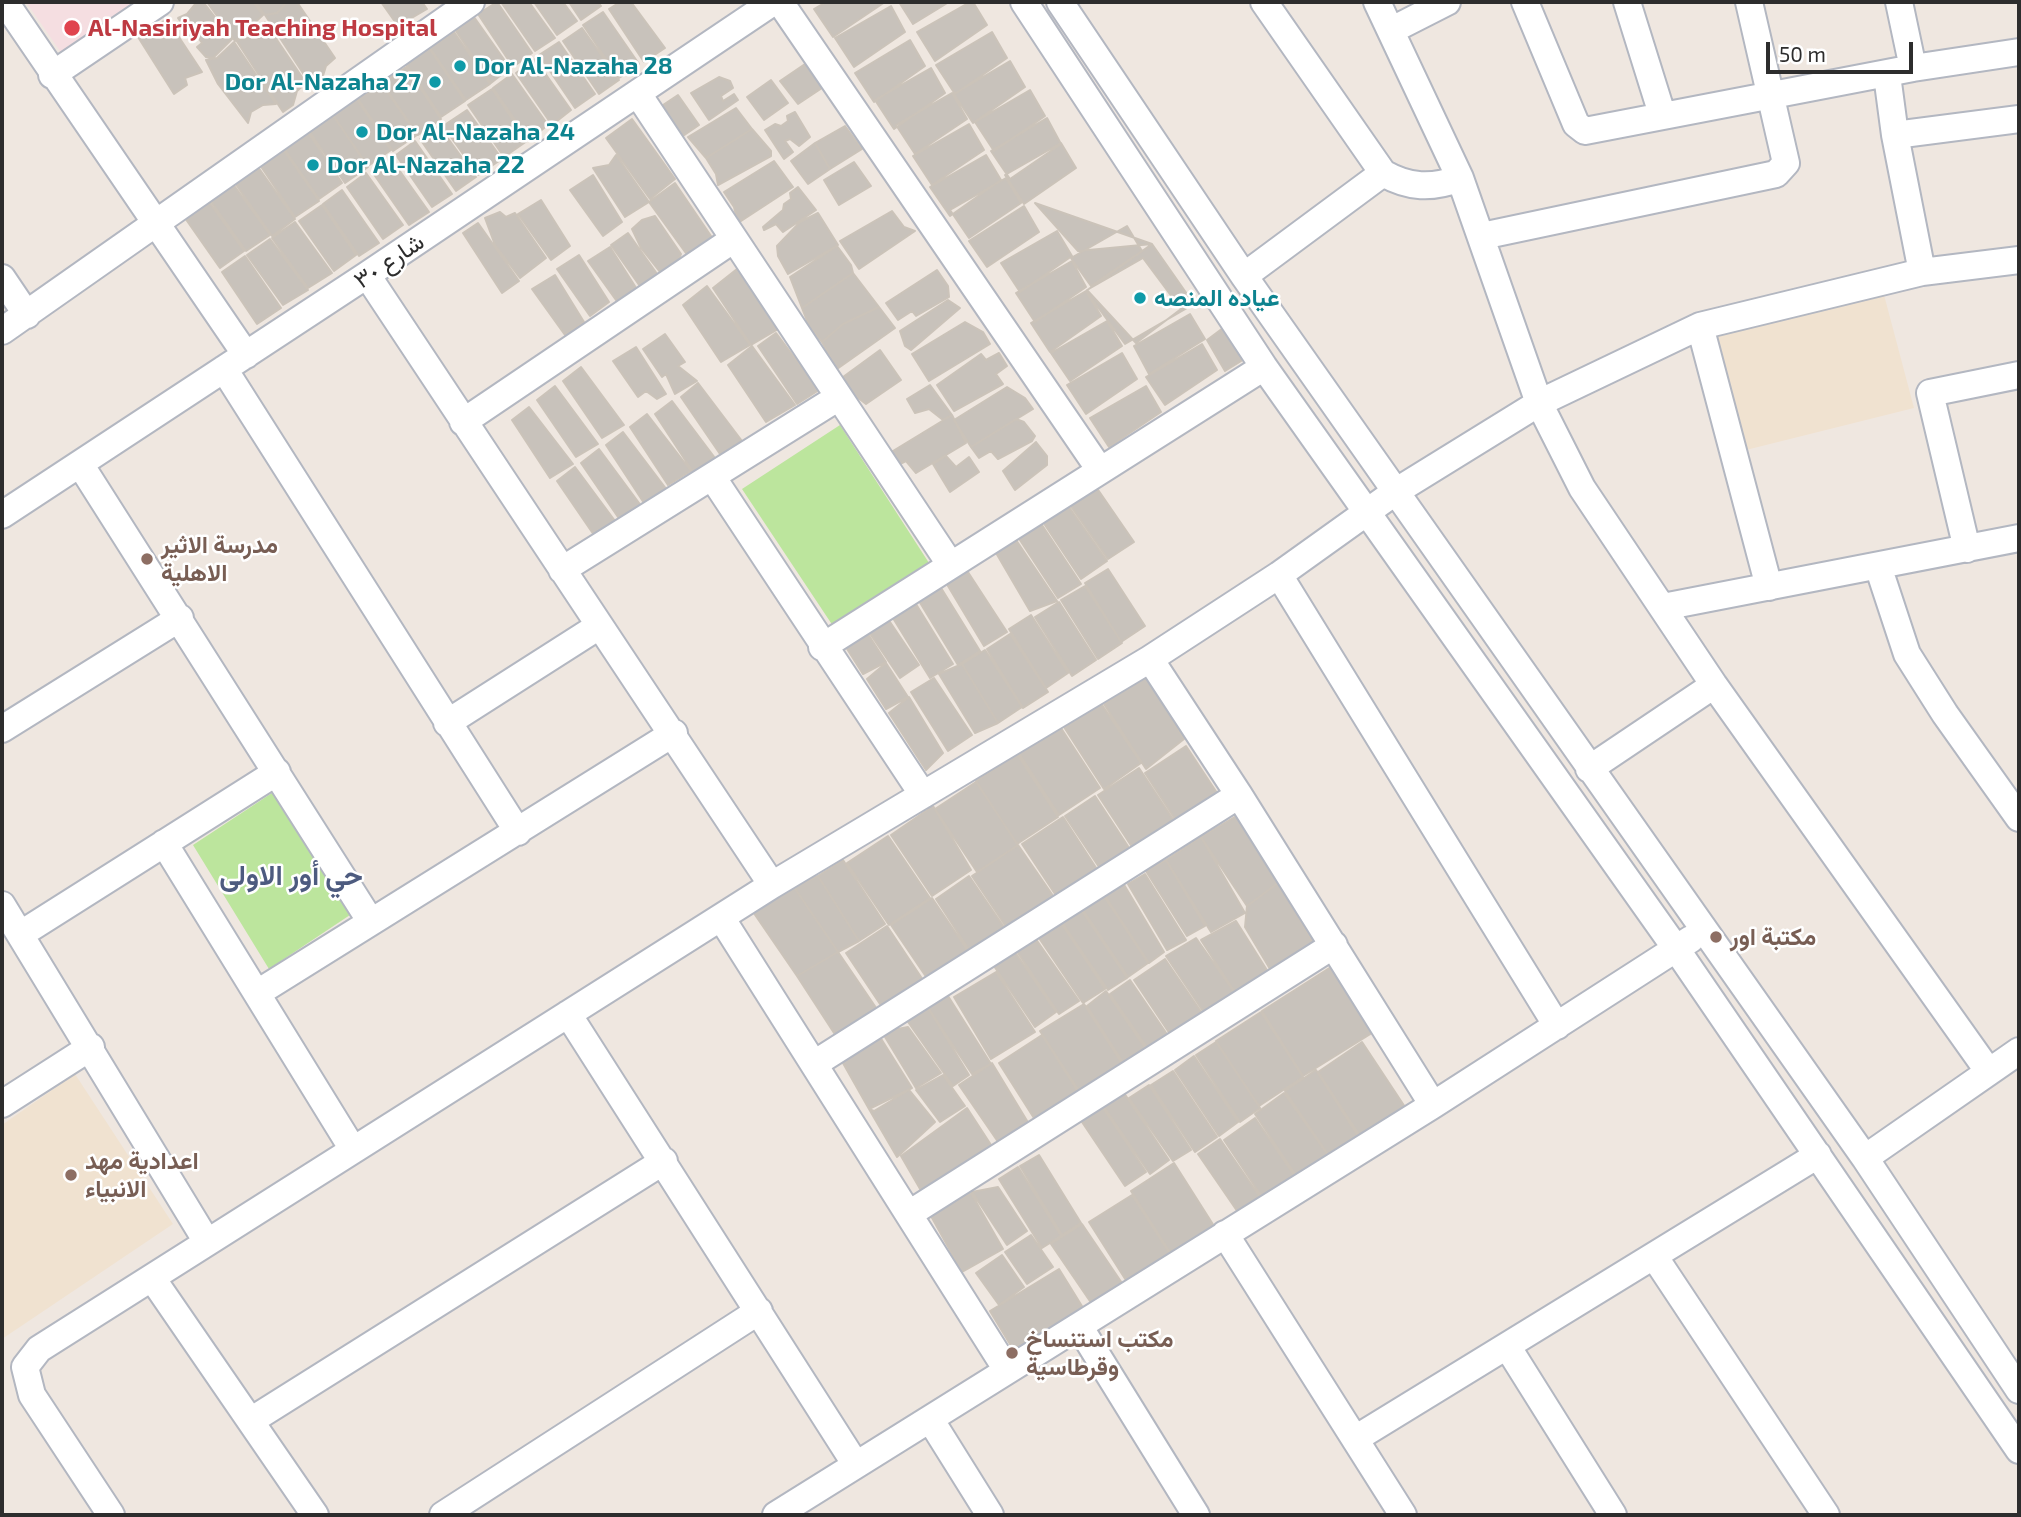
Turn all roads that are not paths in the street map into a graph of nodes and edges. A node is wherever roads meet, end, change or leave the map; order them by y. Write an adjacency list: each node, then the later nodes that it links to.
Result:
1 (5, 2): 18 (street)
2 (160, 2): 18 (street)
3 (471, 2): 27 (street)
4 (773, 2): 20 (street, شارع ٣٠)
5 (780, 2): 46 (street)
6 (1024, 2): 39 (street)
7 (1060, 2): 33 (street)
8 (1264, 2): 25 (street)
9 (1377, 2): 15 (street)
10 (1447, 2): 15 (street)
11 (1525, 2): 22 (street)
12 (1627, 2): 22 (street)
13 (1749, 2): 21 (street)
14 (1899, 2): 17 (street)
15 (1392, 30): 26 (street)
16 (2019, 52): 17 (street)
17 (1913, 68): 19 (street)
18 (52, 75): 27 (street)
19 (1887, 75): 21 (street); 24 (street)
20 (638, 94): 29 (street); 32 (street, شارع ٣٠)
21 (1770, 95): 22 (street); 28 (street)
22 (1661, 114)
23 (2019, 119): 24 (street)
24 (1895, 135): 31 (street)
25 (1383, 173): 26 (street); 33 (street)
26 (1461, 178): 28 (street)
27 (153, 223): 35 (street); 38 (street)
28 (1482, 236): 43 (street)
29 (734, 239): 42 (street); 44 (street)
30 (2019, 260): 31 (street)
31 (1922, 272): 36 (street)
32 (368, 275): 38 (street, شارع ٣٠); 44 (street)
33 (1244, 276): 48 (street)
34 (2, 278): 35 (street)
35 (26, 315): 37 (street)
36 (1700, 327): 43 (street); 57 (street)
37 (2, 331)
38 (246, 355): 40 (street, شارع ٣٠)
39 (1264, 367): 46 (street); 49 (street)
40 (223, 369): 45 (street, شارع ٣٠); 64 (street)
41 (2019, 375): 52 (street)
42 (839, 397): 47 (street); 53 (street)
43 (1539, 403): 48 (street); 58 (street)
44 (463, 422): 55 (street)
45 (80, 464): 50 (street, شارع ٣٠); 59 (street)
46 (1100, 470): 53 (street)
47 (713, 478): 55 (street); 61 (street)
48 (1395, 492): 49 (street); 67 (street)
49 (1366, 513): 56 (street); 81 (street)
50 (2, 515)
51 (2019, 538): 52 (street)
52 (1966, 549): 54 (street)
53 (950, 564): 61 (street)
54 (1878, 566): 57 (street); 71 (street)
55 (562, 570): 60 (street)
56 (1279, 575): 62 (street); 84 (street)
57 (1769, 587): 58 (street)
58 (1662, 607): 63 (street)
59 (180, 618): 65 (street); 68 (street)
60 (599, 625): 64 (street); 66 (street)
61 (822, 647): 69 (street)
62 (1150, 659): 69 (street); 70 (street)
63 (1714, 685): 67 (street); 88 (street)
64 (447, 723): 72 (street)
65 (2, 729)
66 (674, 733): 72 (street); 74 (street)
67 (1590, 769): 78 (street)
68 (277, 772): 73 (street); 77 (street)
69 (923, 795): 74 (street)
70 (1239, 795): 80 (street); 87 (street)
71 (2019, 818)
72 (518, 832): 77 (street)
73 (164, 842): 79 (street); 82 (street)
74 (772, 885): 76 (street)
75 (2, 905): 79 (street)
76 (722, 919): 83 (street); 87 (street)
77 (371, 922): 82 (street)
78 (1704, 930): 81 (street); 93 (street)
79 (20, 934): 85 (street)
80 (1334, 945): 90 (street); 95 (street)
81 (1677, 950): 84 (street); 92 (street)
82 (259, 992): 91 (street)
83 (568, 1014): 91 (street); 94 (street)
84 (1557, 1026): 90 (street)
85 (91, 1046): 89 (street); 97 (street)
86 (2019, 1051): 88 (street)
87 (814, 1064): 95 (street)
88 (1989, 1072): 93 (street)
89 (2, 1104)
90 (1433, 1105): 96 (street)
91 (352, 1149): 97 (street)
92 (1818, 1155): 98 (street); 108 (street)
93 (1865, 1158): 104 (street)
94 (664, 1161): 100 (street); 106 (street)
95 (909, 1214): 103 (street)
96 (1226, 1234): 101 (street); 107 (street)
97 (208, 1242): 99 (street)
98 (1654, 1256): 102 (street); 118 (street)
99 (152, 1278): 106 (street); 110 (street)
100 (760, 1311): 109 (street); 112 (street)
101 (1079, 1326): 103 (street); 115 (street)
102 (1507, 1346): 107 (street); 117 (street)
103 (1007, 1370): 105 (street)
104 (2019, 1390)
105 (930, 1419): 109 (street); 114 (street)
106 (252, 1420): 111 (street)
107 (1355, 1439): 116 (street)
108 (2019, 1450)
109 (856, 1465): 113 (street)
110 (111, 1515)
111 (314, 1515)
112 (443, 1515)
113 (776, 1515)
114 (990, 1515)
115 (1196, 1515)
116 (1403, 1515)
117 (1613, 1515)
118 (1826, 1515)

